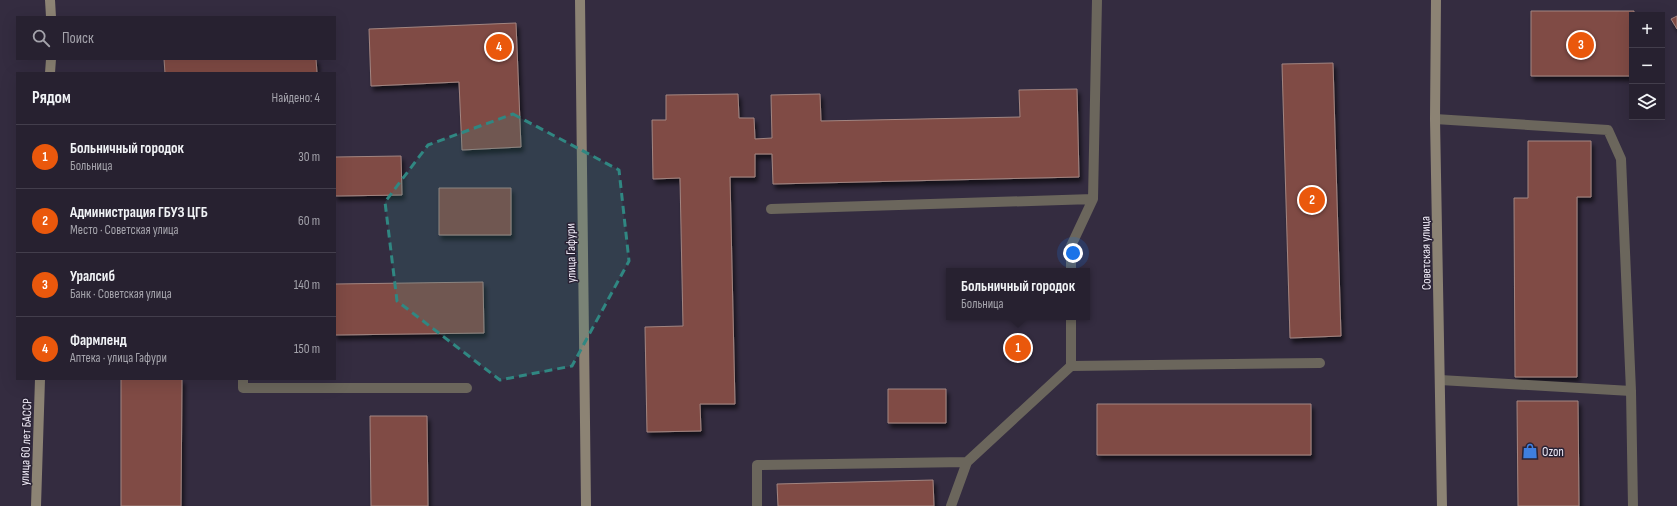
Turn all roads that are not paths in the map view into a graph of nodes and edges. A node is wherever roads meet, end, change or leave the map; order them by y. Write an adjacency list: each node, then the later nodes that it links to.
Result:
1 (50, 0): 5 (street)
2 (580, 0): 22 (street, улица Гафури)
3 (1097, 0): 9 (lane)
4 (1436, 0): 8 (street, Советская улица)
5 (51, 16)
6 (51, 60): 7 (street)
7 (50, 72)
8 (1435, 120): 17 (street, Советская улица); 19 (lane)
9 (1093, 199): 10 (lane); 11 (lane)
10 (771, 209)
11 (1070, 268)
12 (1070, 320): 14 (lane)
13 (1320, 363): 14 (lane)
14 (1070, 366): 20 (lane)
15 (40, 380): 21 (street, улица 60 лет БАССР)
16 (243, 380): 18 (lane)
17 (1440, 380): 19 (lane); 25 (street, Советская улица)
18 (467, 388)
19 (1631, 391): 26 (lane)
20 (967, 462): 23 (lane); 24 (lane)
21 (36, 506)
22 (586, 506)
23 (757, 506)
24 (951, 506)
25 (1442, 506)
26 (1632, 506)

